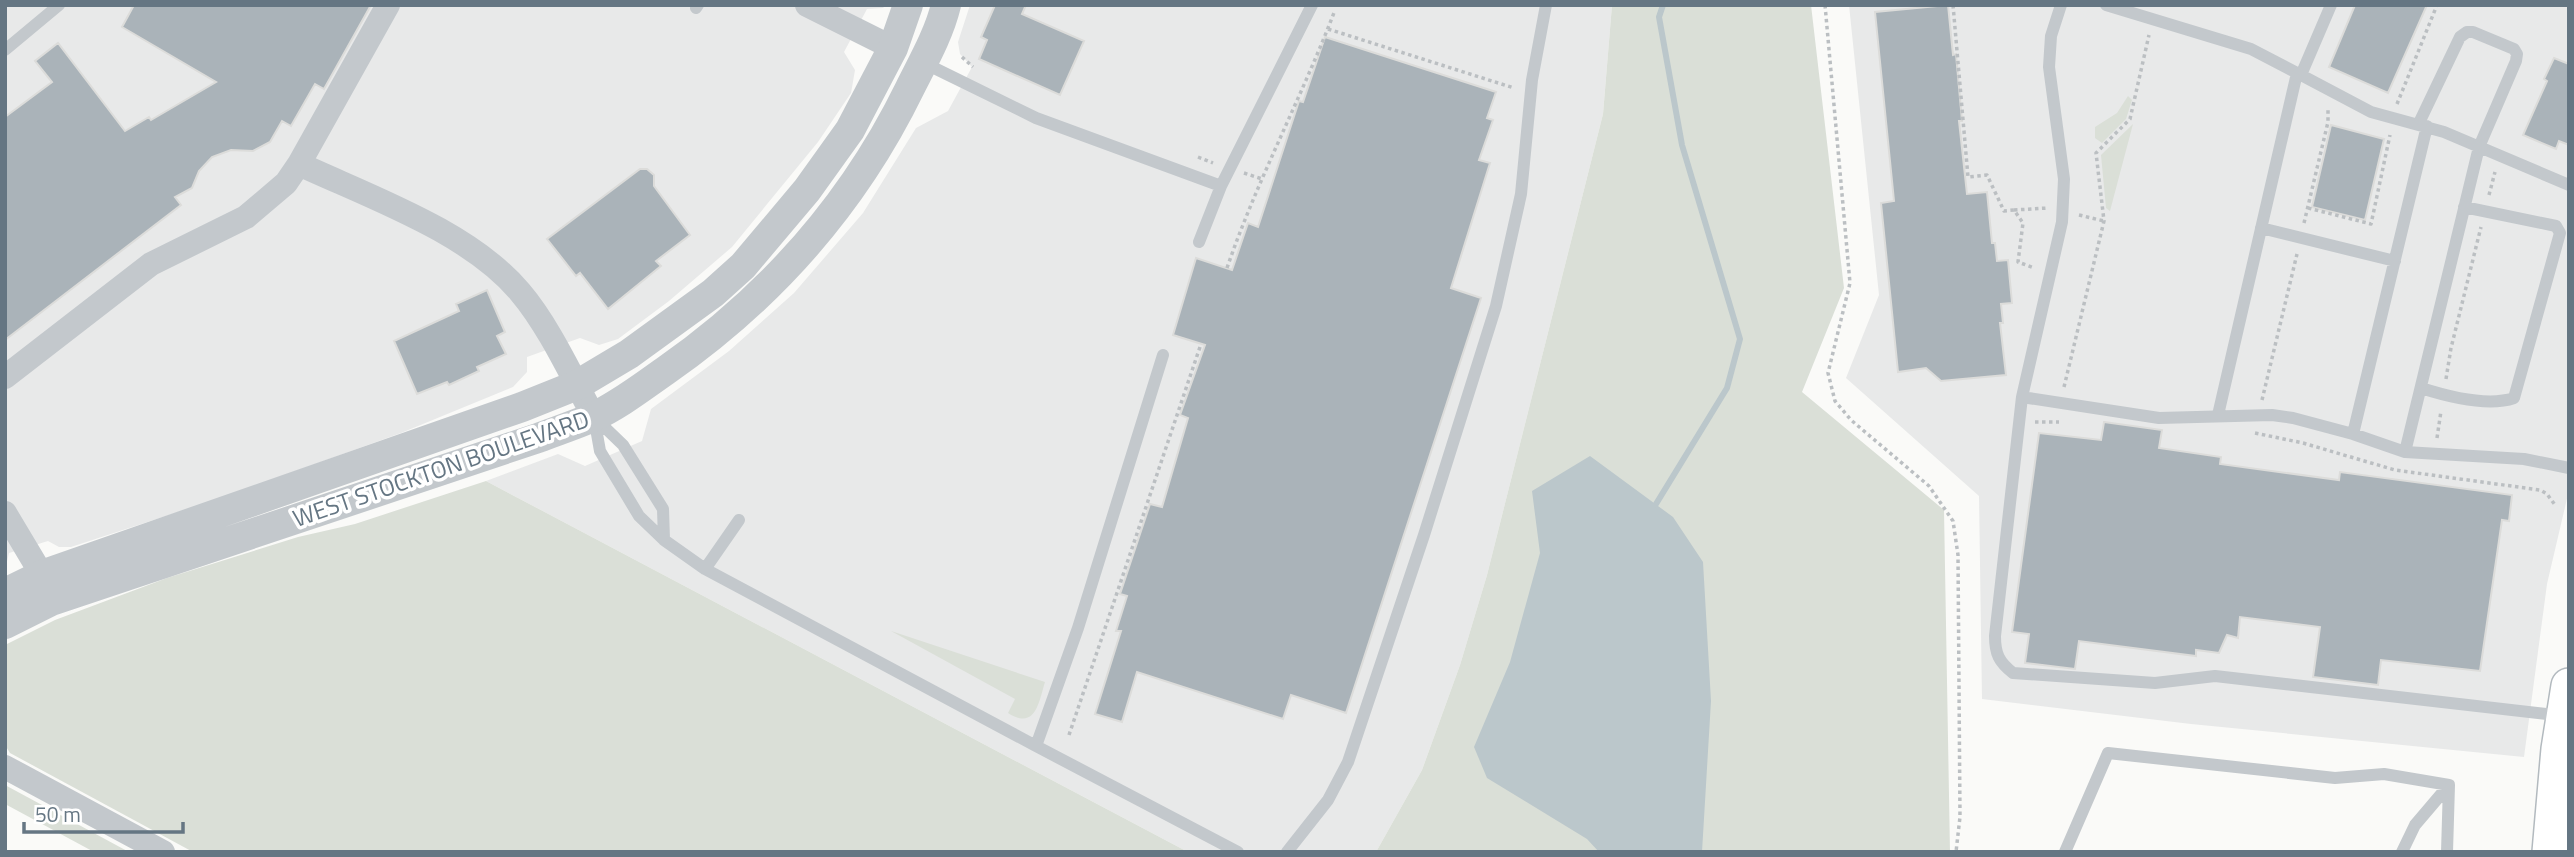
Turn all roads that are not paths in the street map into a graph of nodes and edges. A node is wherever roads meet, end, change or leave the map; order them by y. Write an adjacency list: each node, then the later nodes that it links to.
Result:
1 (60, 5): 12 (lane)
2 (388, 5): 17 (street)
3 (807, 5): 11 (street)
4 (908, 5): 11 (street, WEST STOCKTON BOULEVARD)
5 (946, 5): 13 (street, WEST STOCKTON BOULEVARD)
6 (1312, 5): 19 (lane)
7 (1546, 5): 48 (lane)
8 (2061, 5): 28 (lane)
9 (2106, 5): 14 (lane)
10 (2331, 5): 14 (lane)
11 (894, 48): 26 (street, WEST STOCKTON BOULEVARD)
12 (5, 50)
13 (923, 63): 19 (lane); 30 (street, WEST STOCKTON BOULEVARD)
14 (2299, 74): 15 (lane); 21 (lane)
15 (2423, 125): 16 (lane); 16 (lane); 23 (lane)
16 (2479, 147): 18 (lane); 20 (lane)
17 (299, 164): 25 (street); 26 (street)
18 (2569, 185)
19 (1221, 186): 22 (lane)
20 (2464, 207): 27 (lane); 27 (lane)
21 (2261, 228): 23 (lane); 29 (lane)
22 (1199, 242)
23 (2395, 261): 31 (lane)
24 (1164, 355): 42 (lane)
25 (5, 377)
26 (577, 385): 30 (street); 38 (street, WEST STOCKTON BOULEVARD)
27 (2420, 388): 32 (lane)
28 (2022, 397): 29 (lane); 41 (lane)
29 (2218, 415): 31 (lane)
30 (594, 417): 36 (lane); 36 (lane); 40 (street, WEST STOCKTON BOULEVARD)
31 (2353, 434): 32 (lane)
32 (2405, 452): 33 (lane)
33 (2569, 468)
34 (5, 513): 38 (street)
35 (739, 520): 37 (lane)
36 (664, 540): 37 (lane)
37 (705, 569): 42 (lane)
38 (42, 575): 39 (street, WEST STOCKTON BOULEVARD)
39 (5, 593)
40 (5, 624)
41 (2566, 701): 45 (main road)
42 (1037, 746): 47 (lane)
43 (5, 767): 46 (street)
44 (2449, 785): 49 (lane); 50 (lane); 51 (lane)
45 (2557, 834)
46 (163, 852)
47 (1238, 852)
48 (1287, 852)
49 (2065, 852)
50 (2402, 852)
51 (2447, 852)

